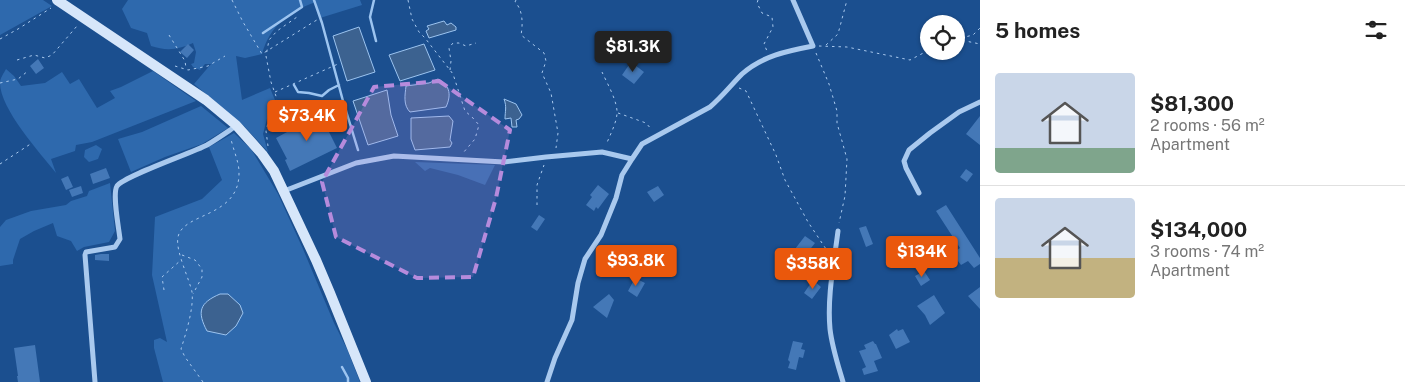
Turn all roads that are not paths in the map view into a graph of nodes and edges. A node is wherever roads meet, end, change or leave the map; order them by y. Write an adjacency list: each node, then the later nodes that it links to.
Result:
1 (793, 0): 5 (street)
2 (59, 1): 4 (street)
3 (980, 102): 7 (street)
4 (232, 128): 6 (street); 9 (street)
5 (632, 159): 6 (street); 11 (street)
6 (284, 191): 10 (street)
7 (919, 194)
8 (838, 231): 12 (street)
9 (95, 382)
10 (366, 382)
11 (547, 382)
12 (843, 382)

